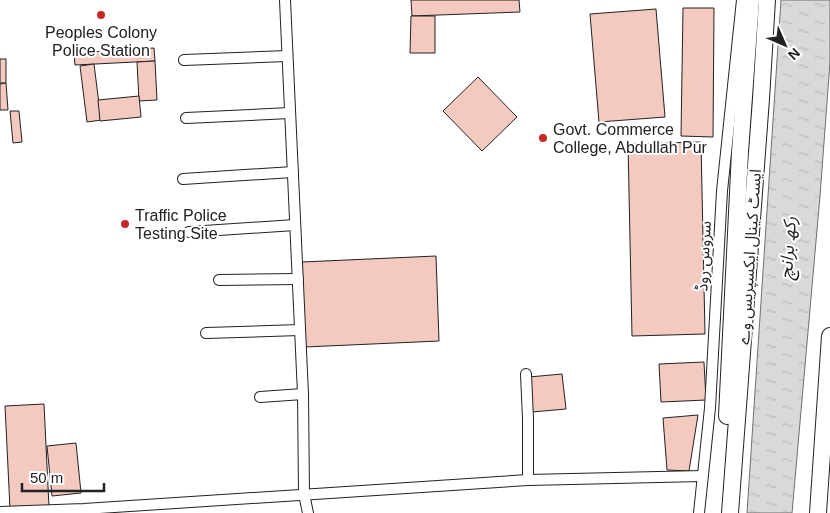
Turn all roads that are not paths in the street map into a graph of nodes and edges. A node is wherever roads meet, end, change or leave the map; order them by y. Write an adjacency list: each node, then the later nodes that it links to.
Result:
1 (285, 0): 5 (street)
2 (742, 0): 22 (street, سروس روڈ)
3 (751, 0): 30 (main road)
4 (767, 0): 31 (main road, ایسٹ کینال ایکسپریس وے)
5 (287, 56): 6 (street); 7 (street)
6 (184, 60)
7 (290, 113): 8 (street); 9 (street)
8 (186, 118)
9 (293, 172): 10 (street); 11 (street)
10 (183, 179)
11 (295, 225): 12 (street); 13 (street)
12 (189, 232)
13 (298, 279): 14 (street); 15 (street)
14 (219, 280)
15 (300, 330): 16 (street); 19 (street)
16 (206, 333)
17 (830, 336): 23 (main road)
18 (526, 374): 24 (street)
19 (303, 394): 20 (street); 25 (street)
20 (260, 397)
21 (830, 414): 23 (main road)
22 (702, 476): 24 (street); 29 (street, سروس روڈ)
23 (820, 478): 32 (main road)
24 (528, 480): 25 (street)
25 (304, 494): 26 (street); 28 (street)
26 (84, 511): 27 (street)
27 (0, 512)
28 (308, 513)
29 (699, 513)
30 (725, 513)
31 (730, 513)
32 (818, 513)

